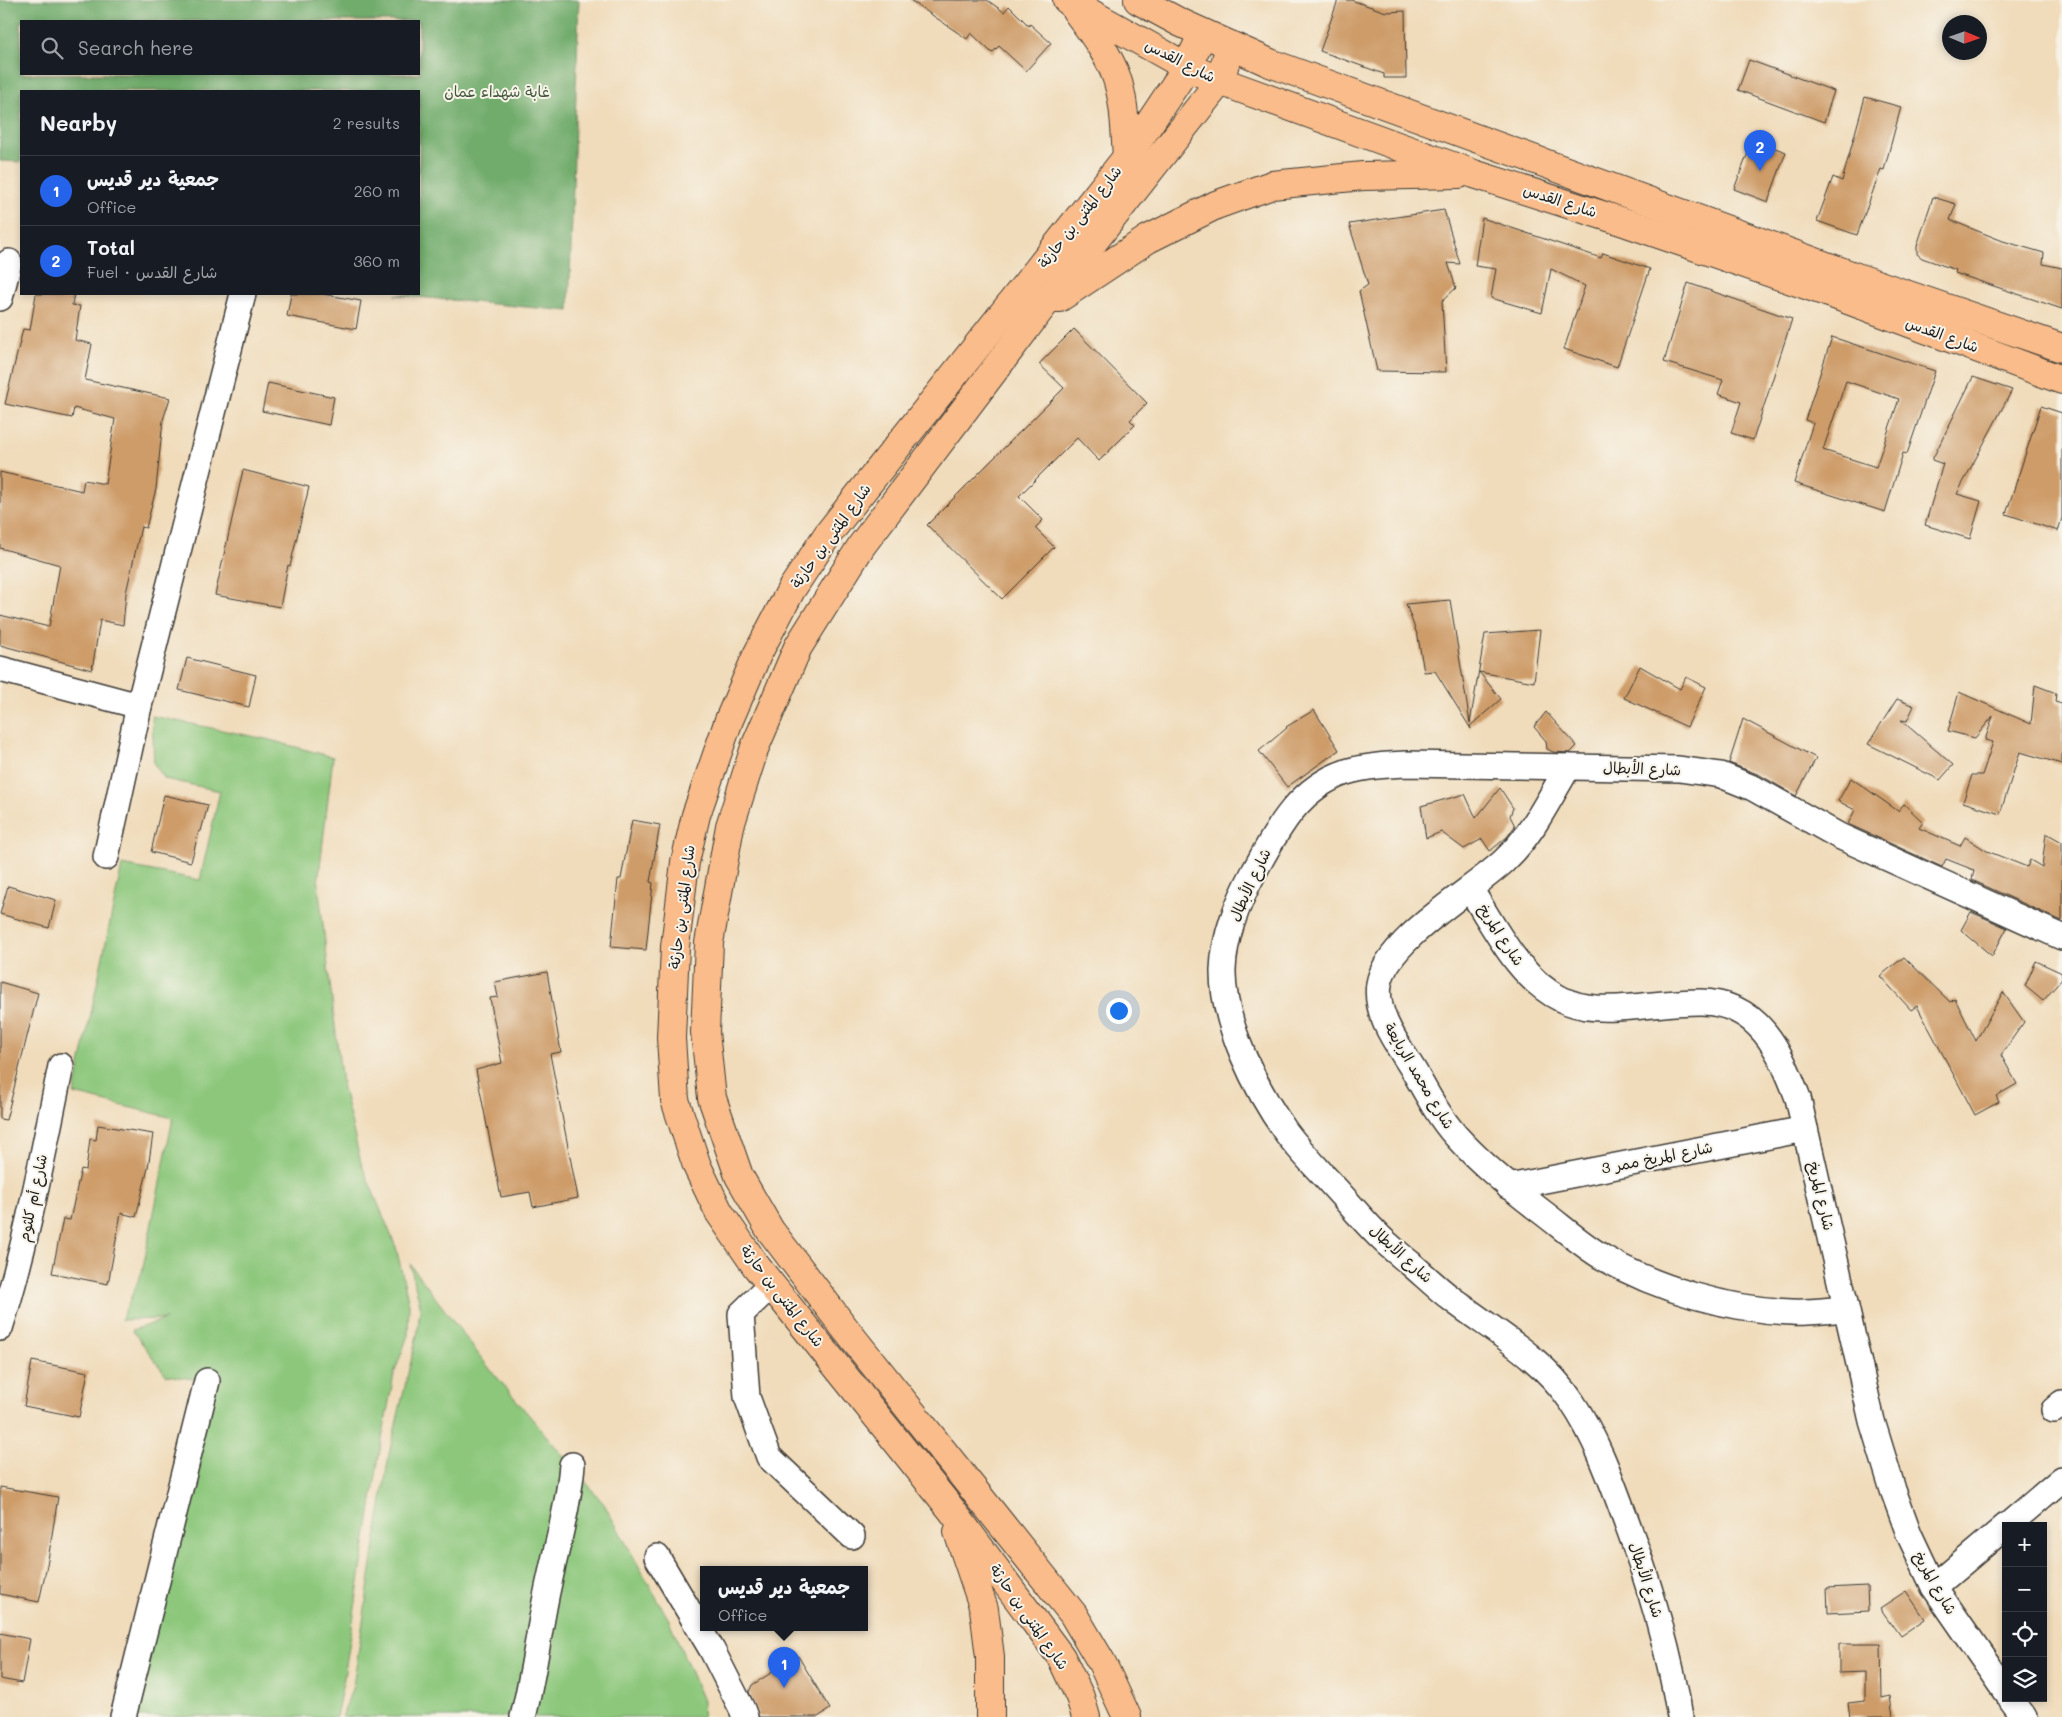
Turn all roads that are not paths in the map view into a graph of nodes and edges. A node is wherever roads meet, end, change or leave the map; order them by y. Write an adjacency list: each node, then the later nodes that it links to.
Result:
1 (1138, 0): 3 (highway, شارع القدس)
2 (1068, 1): 5 (highway, شارع القدس); 7 (highway)
3 (1203, 33): 4 (highway, شارع القدس); 5 (highway, شارع المثنى بن حارثة)
4 (1230, 46): 6 (highway, شارع المثنى بن حارثة); 13 (highway, شارع القدس)
5 (1187, 67): 6 (highway, شارع القدس); 7 (highway, شارع المثنى بن حارثة)
6 (1220, 82): 8 (highway, شارع القدس); 12 (highway, شارع المثنى بن حارثة)
7 (1127, 157): 24 (highway, شارع المثنى بن حارثة)
8 (1474, 174): 12 (highway); 14 (highway, شارع القدس)
9 (9, 262): 11 (street)
10 (243, 295): 16 (street)
11 (0, 298)
12 (1039, 311): 45 (highway, شارع المثنى بن حارثة)
13 (2062, 348)
14 (2062, 380)
15 (0, 669): 16 (street)
16 (139, 706): 18 (street)
17 (1568, 767): 19 (street, شارع محمد الربايعة); 20 (street, شارع الأبطال); 46 (street, شارع الأبطال)
18 (106, 857)
19 (1470, 889): 22 (street, شارع المريخ); 23 (street, شارع محمد الربايعة)
20 (2062, 937)
21 (61, 1066): 25 (street, شارع أم كلثوم)
22 (1805, 1129): 23 (street, شارع المريخ ممر 3); 26 (street, شارع المريخ)
23 (1509, 1187): 26 (street, شارع محمد الربايعة)
24 (771, 1285): 31 (highway, شارع المثنى بن حارثة); 34 (street)
25 (6, 1292): 27 (street, شارع أم كلثوم)
26 (1846, 1309): 36 (street, شارع المريخ)
27 (0, 1328)
28 (206, 1381): 40 (street)
29 (572, 1465): 41 (street)
30 (2060, 1485): 32 (street)
31 (951, 1509): 43 (highway); 44 (highway, شارع المثنى بن حارثة)
32 (2011, 1522)
33 (2002, 1529): 36 (street)
34 (852, 1536)
35 (657, 1557): 37 (street)
36 (1934, 1587): 39 (street, شارع المريخ)
37 (700, 1630)
38 (701, 1631): 42 (street)
39 (2014, 1706)
40 (123, 1717)
41 (522, 1717)
42 (744, 1717)
43 (990, 1717)
44 (1086, 1717)
45 (1127, 1717)
46 (1680, 1717)

